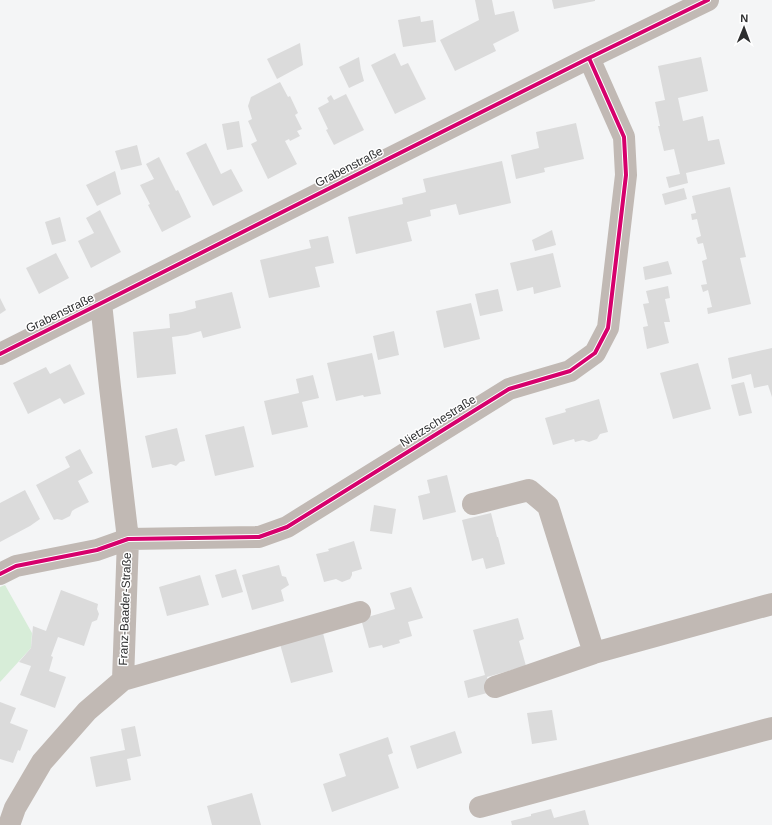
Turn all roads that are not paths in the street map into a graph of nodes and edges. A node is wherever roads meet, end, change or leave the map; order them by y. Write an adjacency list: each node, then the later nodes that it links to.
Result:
1 (708, 0): 2 (street, Grabenstraße)
2 (589, 58): 3 (street, Grabenstraße); 6 (street, Nietzschestraße)
3 (101, 304): 4 (street, Grabenstraße); 6 (street, Franz-Baader-Straße)
4 (0, 354)
5 (473, 504): 10 (street)
6 (128, 539): 7 (street, Nietzschestraße); 11 (street, Franz-Baader-Straße)
7 (0, 574)
8 (772, 604): 10 (street)
9 (360, 612): 11 (street)
10 (594, 653): 12 (street)
11 (123, 680): 15 (street, Franz-Baader-Straße)
12 (496, 687)
13 (772, 728): 14 (street)
14 (480, 807)
15 (9, 825)

